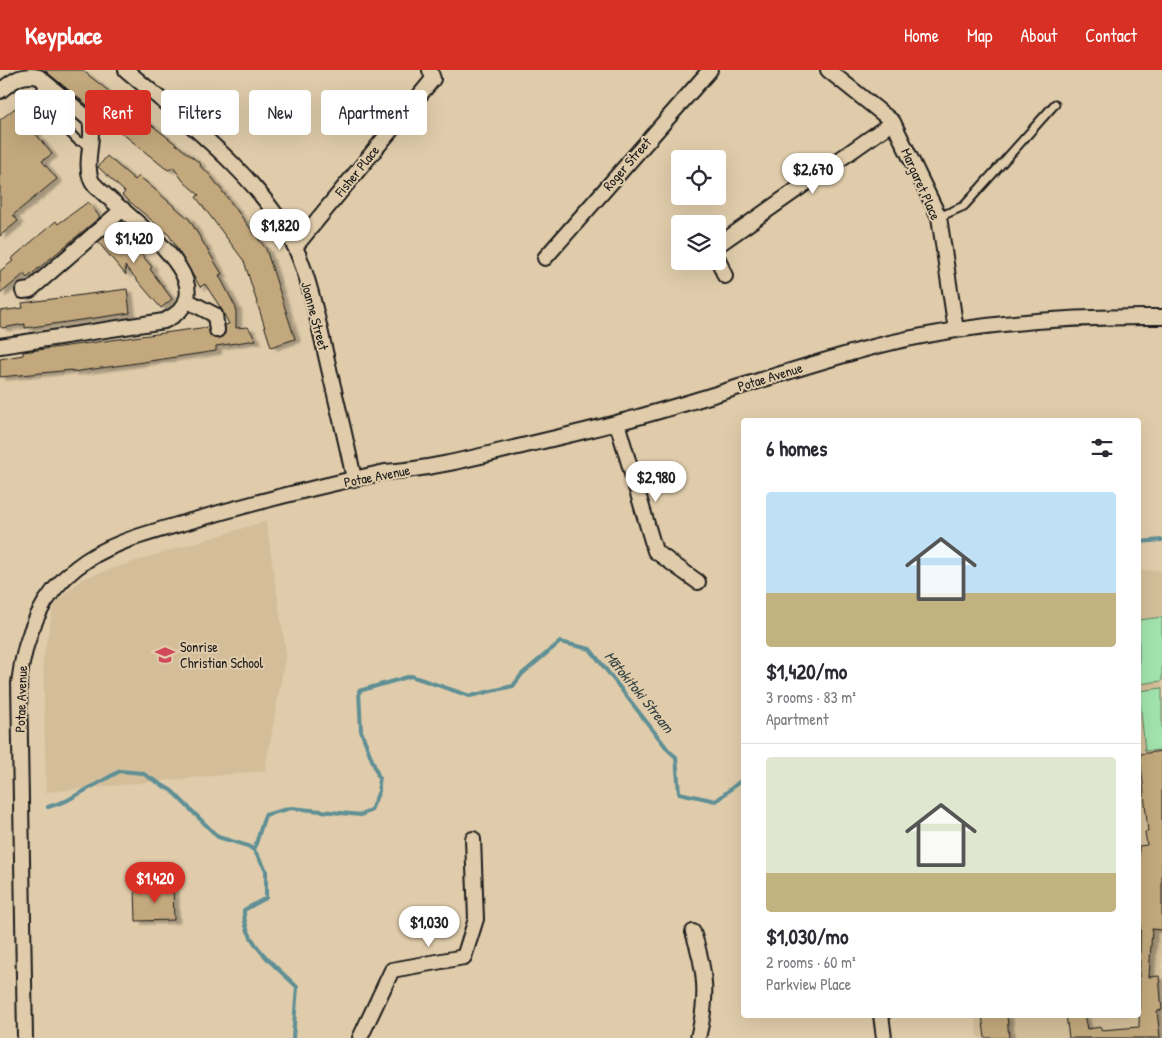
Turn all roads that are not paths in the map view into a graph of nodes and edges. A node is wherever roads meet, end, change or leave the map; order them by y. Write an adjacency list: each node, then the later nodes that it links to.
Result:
1 (126, 70): 13 (street, Joanne Street)
2 (430, 70): 13 (street, Fisher Place)
3 (710, 70): 14 (street, Roger Street)
4 (828, 70): 8 (street, Margaret Place)
5 (44, 80): 6 (street); 9 (street); 9 (lane)
6 (0, 91)
7 (1055, 104): 11 (lane)
8 (893, 122): 11 (street, Margaret Place); 12 (street)
9 (90, 144): 10 (street)
10 (123, 209): 17 (street); 18 (street)
11 (939, 218): 21 (street, Margaret Place)
12 (726, 238)
13 (295, 247): 24 (street, Joanne Street)
14 (545, 258)
15 (723, 270): 16 (street)
16 (725, 276)
17 (24, 291)
18 (186, 300): 20 (street); 22 (street)
19 (1162, 317): 21 (street, Potae Avenue)
20 (217, 330)
21 (956, 330): 23 (street, Potae Avenue)
22 (0, 346)
23 (617, 423): 24 (street, Potae Avenue); 25 (street)
24 (354, 478): 29 (street, Potae Avenue)
25 (698, 582)
26 (473, 839): 30 (street)
27 (693, 932): 31 (street)
28 (881, 1018): 32 (street)
29 (25, 1038)
30 (360, 1038)
31 (698, 1038)
32 (884, 1038)

